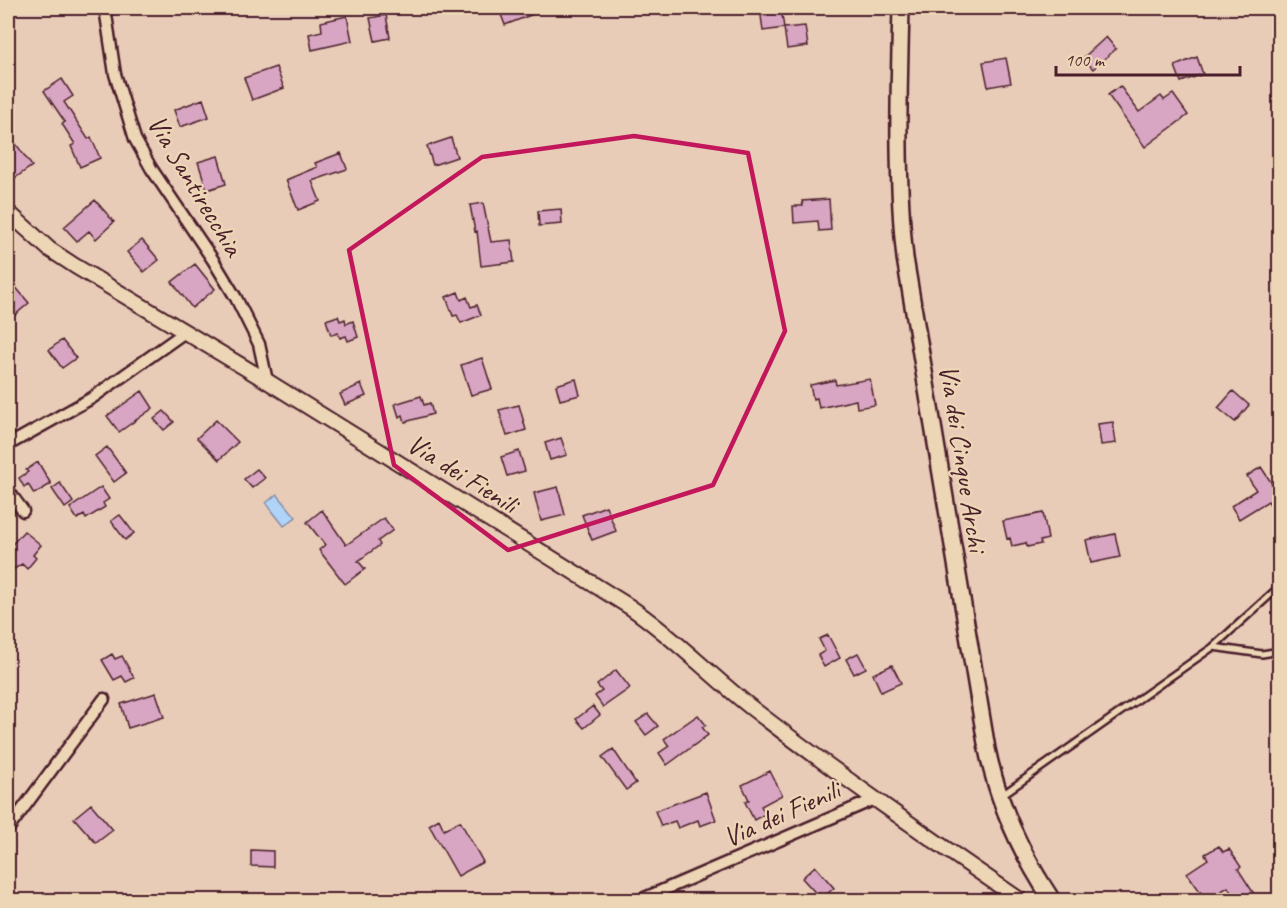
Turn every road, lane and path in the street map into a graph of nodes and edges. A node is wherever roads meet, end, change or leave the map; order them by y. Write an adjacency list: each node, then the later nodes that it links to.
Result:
1 (105, 8): 6 (street, Via Santirecchia)
2 (901, 8): 3 (street); 14 (main road, Via dei Cinque Archi)
3 (906, 8)
4 (8, 212): 5 (street, Via dei Fienili)
5 (185, 332): 6 (street, Via dei Fienili); 7 (street)
6 (267, 381): 15 (street, Via dei Fienili)
7 (8, 444)
8 (8, 490): 9 (street)
9 (23, 511)
10 (1280, 586): 11 (lane)
11 (1213, 647): 12 (lane); 14 (lane)
12 (1280, 651)
13 (104, 699): 16 (street)
14 (1000, 796): 19 (main road, Via dei Cinque Archi)
15 (875, 800): 17 (street, Via dei Fienili); 18 (street, Via dei Fienili)
16 (8, 829)
17 (640, 900)
18 (1020, 900)
19 (1052, 900)

